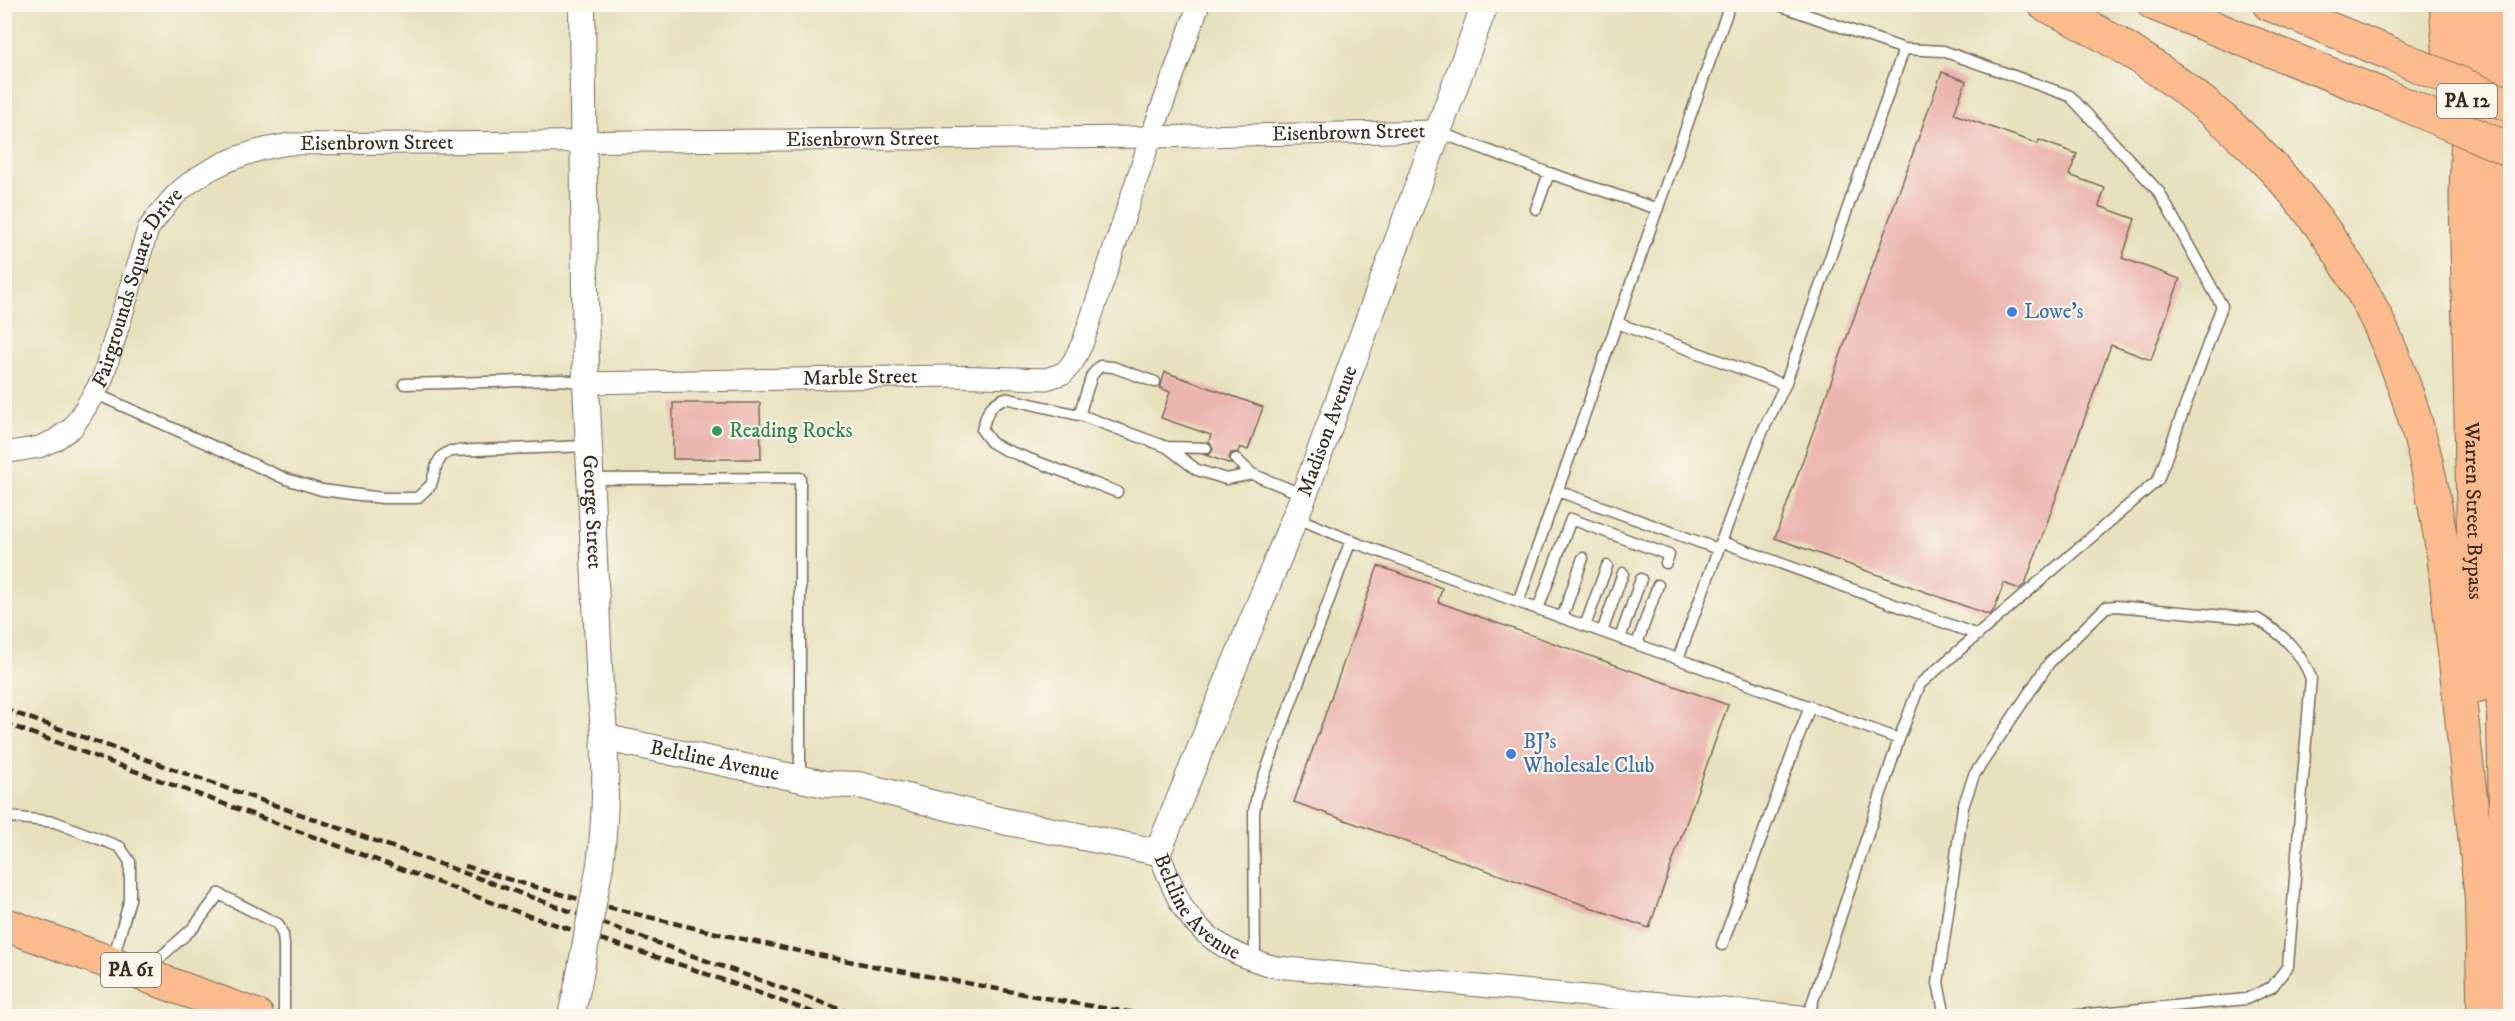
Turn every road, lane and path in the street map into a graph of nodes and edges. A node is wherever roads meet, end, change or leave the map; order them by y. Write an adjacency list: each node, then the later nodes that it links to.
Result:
1 (582, 4): 16 (street, George Street)
2 (1199, 4): 15 (street, Marble Street)
3 (1485, 4): 14 (street, Madison Avenue)
4 (1776, 4): 12 (lane)
5 (2044, 4): 65 (main road)
6 (2154, 4): 18 (main road, bridge)
7 (2269, 4): 13 (main road, bridge)
8 (2446, 4): 20 (main road)
9 (2471, 4): 20 (main road, Warren Street Bypass / PA 12)
10 (2498, 4): 78 (main road, Warren Street Bypass / PA 12)
11 (1726, 6): 22 (lane)
12 (1904, 49): 27 (lane); 55 (lane)
13 (2511, 105)
14 (1436, 131): 15 (street, Eisenbrown Street); 19 (lane); 39 (street, Madison Avenue)
15 (1152, 137): 16 (street, Eisenbrown Street); 25 (street, Marble Street)
16 (584, 141): 17 (street, Eisenbrown Street); 25 (street, George Street)
17 (290, 144): 28 (street, Fairgrounds Square Drive)
18 (2511, 150)
19 (1549, 173): 21 (lane); 22 (lane)
20 (2466, 198): 65 (main road, Warren Street Bypass / PA 12)
21 (1536, 209)
22 (1659, 209): 23 (lane)
23 (1617, 323): 27 (lane); 37 (lane)
24 (1155, 382): 29 (lane)
25 (586, 383): 26 (lane, Marble Street); 30 (street, George Street)
26 (404, 384)
27 (1785, 386): 43 (lane)
28 (94, 393): 30 (lane); 33 (street, Fairgrounds Square Drive)
29 (1078, 415): 31 (lane); 38 (lane)
30 (589, 446): 36 (street, George Street)
31 (1167, 447): 32 (lane); 35 (lane)
32 (1206, 448)
33 (4, 453)
34 (1236, 459): 35 (lane)
35 (1252, 474): 39 (lane)
36 (590, 479): 60 (street, George Street); 62 (lane)
37 (1558, 491): 40 (lane); 50 (lane)
38 (1117, 492)
39 (1300, 506): 42 (lane); 64 (street, Madison Avenue)
40 (1611, 511): 41 (lane); 43 (lane)
41 (1596, 532): 45 (lane); 51 (lane)
42 (1351, 540): 50 (lane); 68 (lane)
43 (1720, 546): 55 (lane); 58 (lane)
44 (1583, 558): 52 (lane)
45 (1666, 563)
46 (1607, 566): 53 (lane)
47 (1623, 573): 54 (lane)
48 (1641, 579): 56 (lane)
49 (1658, 585): 57 (lane)
50 (1518, 602): 51 (lane)
51 (1538, 609): 52 (lane)
52 (1562, 618): 53 (lane)
53 (1586, 626): 54 (lane)
54 (1602, 632): 56 (lane)
55 (1978, 634): 61 (lane)
56 (1620, 638): 57 (lane)
57 (1637, 644): 58 (lane)
58 (1678, 659): 59 (lane)
59 (1810, 706): 61 (lane); 67 (lane)
60 (606, 738): 62 (street, Beltline Avenue); 72 (street, George Street, bridge)
61 (1899, 739): 74 (lane)
62 (800, 778): 64 (street, Beltline Avenue)
63 (4, 821): 69 (lane)
64 (1158, 852): 68 (street, Beltline Avenue)
65 (2482, 902): 77 (main road, Warren Street Bypass / PA 12)
66 (4, 924): 69 (main road, PA 61)
67 (1722, 945)
68 (1255, 962): 73 (street, Beltline Avenue)
69 (126, 969): 70 (main road, PA 61); 71 (lane)
70 (257, 1017)
71 (284, 1017)
72 (571, 1017)
73 (1801, 1017)
74 (1808, 1017)
75 (1945, 1017): 76 (lane)
76 (2069, 1017)
77 (2484, 1017)
78 (2510, 1017)

